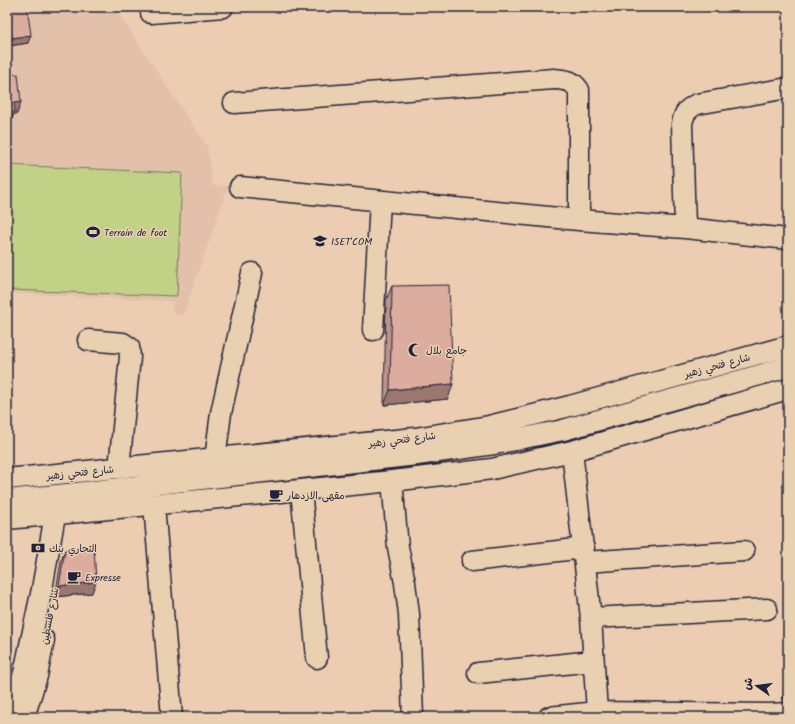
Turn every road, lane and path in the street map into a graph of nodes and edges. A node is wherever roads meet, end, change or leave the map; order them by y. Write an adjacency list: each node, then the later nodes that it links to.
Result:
1 (223, 7): 2 (street)
2 (151, 13)
3 (788, 88): 8 (street)
4 (234, 103): 7 (street)
5 (240, 187): 6 (street)
6 (380, 201): 7 (street); 11 (street)
7 (579, 220): 8 (street)
8 (685, 228): 9 (street)
9 (788, 239)
10 (252, 273): 17 (street)
11 (373, 330)
12 (88, 340): 18 (street)
13 (788, 346): 17 (street, شارع فتحي زهير)
14 (788, 367): 23 (street, شارع فتحي زهير)
15 (788, 389): 16 (street)
16 (572, 451): 20 (street); 27 (street)
17 (215, 459): 18 (street, شارع فتحي زهير)
18 (119, 468): 19 (street, شارع فتحي زهير)
19 (7, 479)
20 (392, 481): 21 (street); 40 (street)
21 (301, 490): 24 (street); 31 (street)
22 (7, 500): 23 (street, شارع فتحي زهير)
23 (61, 504): 24 (street); 25 (street); 37 (street, شارع فلسطين); 38 (street, شارع فلسطين)
24 (154, 505): 39 (street)
25 (7, 519)
26 (744, 551): 27 (street)
27 (585, 555): 28 (street); 30 (street)
28 (472, 561)
29 (767, 609): 30 (street)
30 (591, 618): 32 (street)
31 (317, 658)
32 (593, 661): 33 (street); 34 (street)
33 (478, 673)
34 (590, 714): 35 (street); 41 (street)
35 (699, 715): 36 (street)
36 (776, 715)
37 (9, 717)
38 (24, 717)
39 (172, 717)
40 (414, 717)
41 (549, 717)

